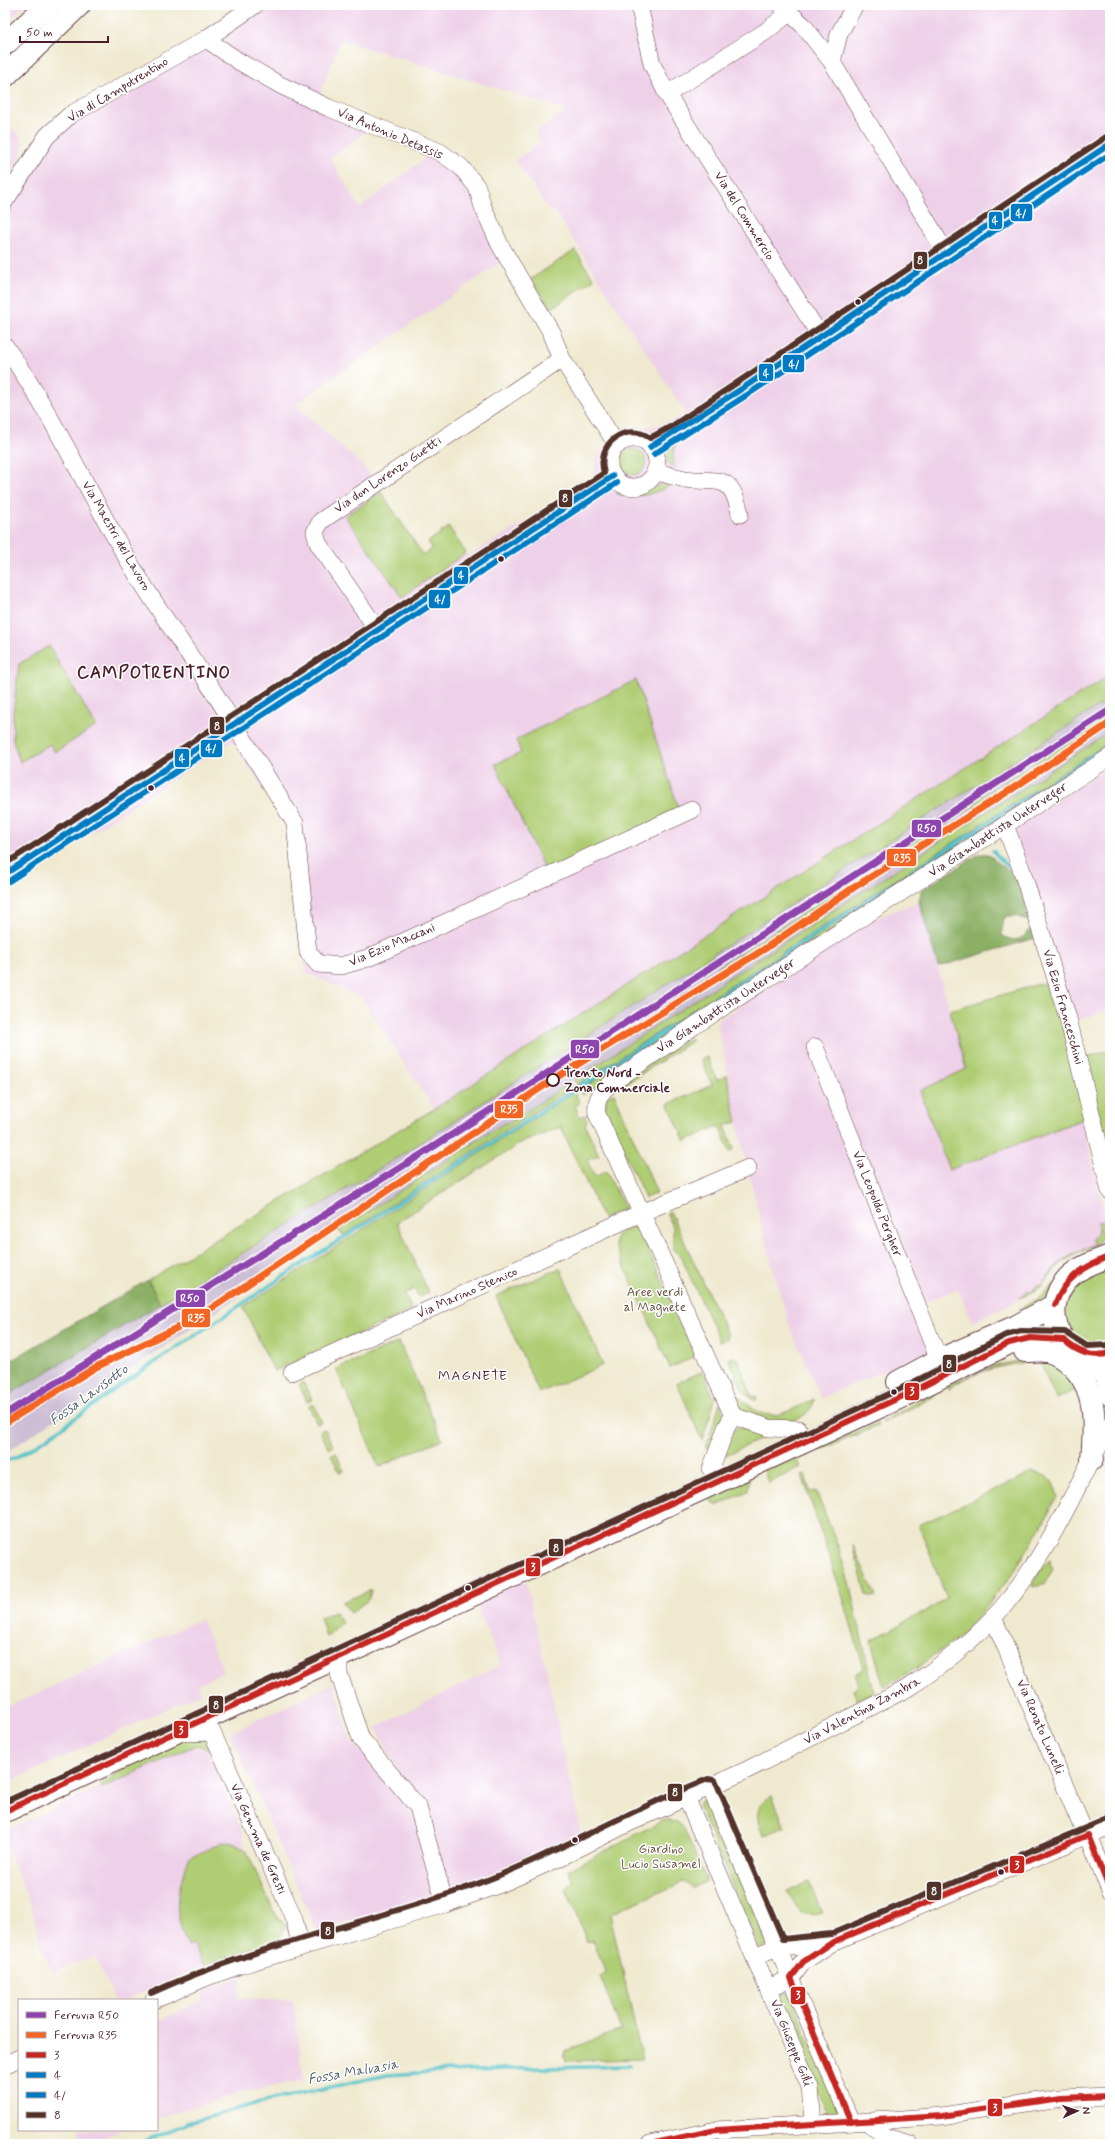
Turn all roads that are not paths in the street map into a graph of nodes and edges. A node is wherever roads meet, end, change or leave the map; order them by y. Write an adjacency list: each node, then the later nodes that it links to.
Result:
1 (33, 5): 9 (main road)
2 (48, 5): 11 (main road)
3 (68, 5): 13 (main road)
4 (79, 5): 14 (main road)
5 (255, 5): 10 (street, Via di Campotrentino)
6 (639, 5): 15 (street, Via del Commercio)
7 (855, 5): 12 (street)
8 (785, 9): 12 (street); 15 (street)
9 (5, 28)
10 (206, 39): 17 (street, Via di Campotrentino); 21 (street, Via Antonio Detassis)
11 (5, 44)
12 (832, 62): 18 (street)
13 (5, 63)
14 (5, 76)
15 (667, 94): 19 (street, Via del Commercio)
16 (1110, 144): 18 (street)
17 (5, 201)
18 (946, 253): 19 (street)
19 (821, 337): 23 (street)
20 (5, 346): 28 (street, Via Maestri del Lavoro)
21 (562, 359): 22 (street, Via Antonio Detassis); 27 (street, Via don Lorenzo Guetti)
22 (617, 445): 23 (street); 25 (street)
23 (650, 447): 24 (street)
24 (655, 471): 25 (street); 26 (street)
25 (613, 476): 27 (street)
26 (740, 514)
27 (377, 629): 28 (street)
28 (236, 728): 30 (street, Via Ezio Maccani); 32 (street)
29 (1110, 757): 31 (street, Via Giambattista Unterveger)
30 (692, 810)
31 (1005, 825): 35 (street, Via Ezio Franceschini); 36 (street, Via Giambattista Unterveger)
32 (5, 874)
33 (815, 1047): 43 (street, Via Leopoldo Pergher)
34 (748, 1168): 36 (street, Via Marino Stenico)
35 (1110, 1192)
36 (641, 1213): 44 (street, Via Marino Stenico); 46 (street, Via Giambattista Unterveger)
37 (1108, 1255): 38 (main road)
38 (1055, 1305): 39 (main road); 43 (main road)
39 (1064, 1340): 41 (main road); 42 (main road)
40 (1110, 1353): 41 (main road)
41 (1085, 1354): 45 (street)
42 (977, 1359): 49 (main road); 52 (main road)
43 (939, 1360): 48 (main road)
44 (292, 1372)
45 (1110, 1398)
46 (734, 1416): 48 (street); 50 (street)
47 (1110, 1426): 49 (street, Via Valentina Zambra)
48 (798, 1429): 50 (main road)
49 (1092, 1458): 51 (street, Via Valentina Zambra)
50 (711, 1469): 55 (main road)
51 (993, 1617): 54 (street, Via Valentina Zambra); 59 (street, Via Renato Lunelli)
52 (341, 1664): 53 (main road); 61 (street)
53 (179, 1729): 57 (main road); 64 (street, Via Gemma de Gresti)
54 (710, 1787): 56 (street, Via Valentina Zambra); 63 (street, Via Giuseppe Gilli)
55 (5, 1795)
56 (686, 1797): 61 (street, Via Valentina Zambra); 65 (street, Via Giuseppe Gilli)
57 (5, 1811)
58 (1110, 1826): 59 (street)
59 (1087, 1836): 60 (street, Via Renato Lunelli); 62 (street)
60 (1110, 1891)
61 (445, 1904): 64 (street, Via Valentina Zambra)
62 (833, 1942): 63 (street); 66 (street)
63 (778, 1946): 65 (street); 66 (street, Via Giuseppe Gilli)
64 (301, 1947): 68 (street, Via Valentina Zambra)
65 (754, 1956): 67 (street, Via Giuseppe Gilli)
66 (791, 1978): 67 (street, Via Giuseppe Gilli); 72 (street, Via Giuseppe Gilli)
67 (768, 1988): 74 (street, Via Giuseppe Gilli)
68 (156, 1999)
69 (18, 2058): 70 (street)
70 (5, 2064)
71 (1110, 2096): 73 (street)
72 (851, 2122): 73 (street); 74 (street)
73 (868, 2122): 76 (street)
74 (813, 2124): 75 (street)
75 (650, 2144)
76 (910, 2144)

